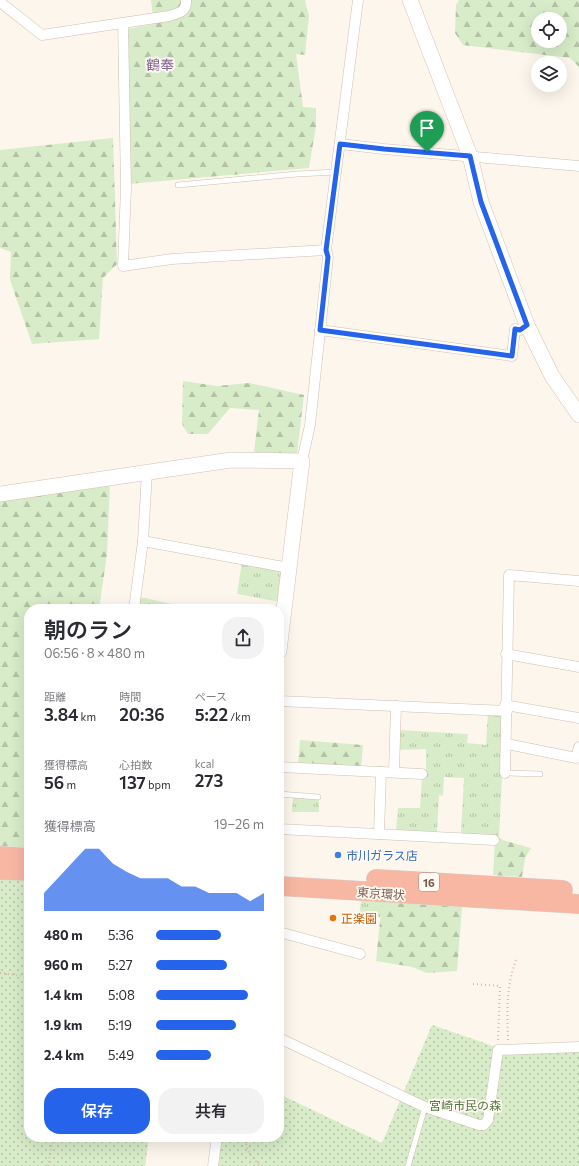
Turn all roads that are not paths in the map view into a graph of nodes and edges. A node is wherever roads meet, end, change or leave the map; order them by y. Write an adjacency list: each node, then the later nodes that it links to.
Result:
1 (186, 0): 5 (street)
2 (358, 0): 6 (street)
3 (410, 0): 7 (street)
4 (0, 2): 5 (street)
5 (123, 23): 11 (street)
6 (340, 144): 7 (street); 9 (street)
7 (470, 156): 8 (street); 12 (street)
8 (579, 166)
9 (336, 172): 10 (lane); 11 (street)
10 (178, 185)
11 (326, 250): 13 (street)
12 (527, 325): 13 (street); 14 (street)
13 (320, 330): 15 (street)
14 (579, 415)
15 (302, 461): 16 (street); 19 (street)
16 (147, 472): 17 (street); 18 (street)
17 (0, 494)
18 (143, 540): 19 (street); 21 (street)
19 (289, 568): 22 (street)
20 (579, 582): 23 (street)
21 (135, 604)
22 (284, 610)
23 (506, 654): 24 (street); 27 (street)
24 (579, 667)
25 (284, 700): 26 (street)
26 (396, 706): 27 (street); 33 (street)
27 (506, 708): 28 (street); 29 (street)
28 (579, 718)
29 (507, 744): 30 (street); 34 (street)
30 (579, 747)
31 (284, 767): 32 (street)
32 (381, 772): 33 (street); 40 (street)
33 (394, 772): 35 (street)
34 (505, 773): 36 (lane)
35 (422, 774)
36 (540, 774)
37 (284, 794): 38 (lane)
38 (318, 796)
39 (284, 829): 40 (street)
40 (379, 834): 41 (street)
41 (494, 840)
42 (0, 856): 43 (highway)
43 (24, 858)
44 (0, 870): 45 (highway)
45 (24, 871)
46 (284, 874): 48 (highway, 東京環状 / 16)
47 (284, 886): 49 (highway, 東京環状 / 16)
48 (579, 891)
49 (579, 904)
50 (284, 933): 51 (street)
51 (360, 954)
52 (284, 1040): 54 (street)
53 (579, 1047): 54 (street)
54 (425, 1107): 57 (lane)
55 (216, 1142): 56 (street)
56 (213, 1166)
57 (408, 1166)

